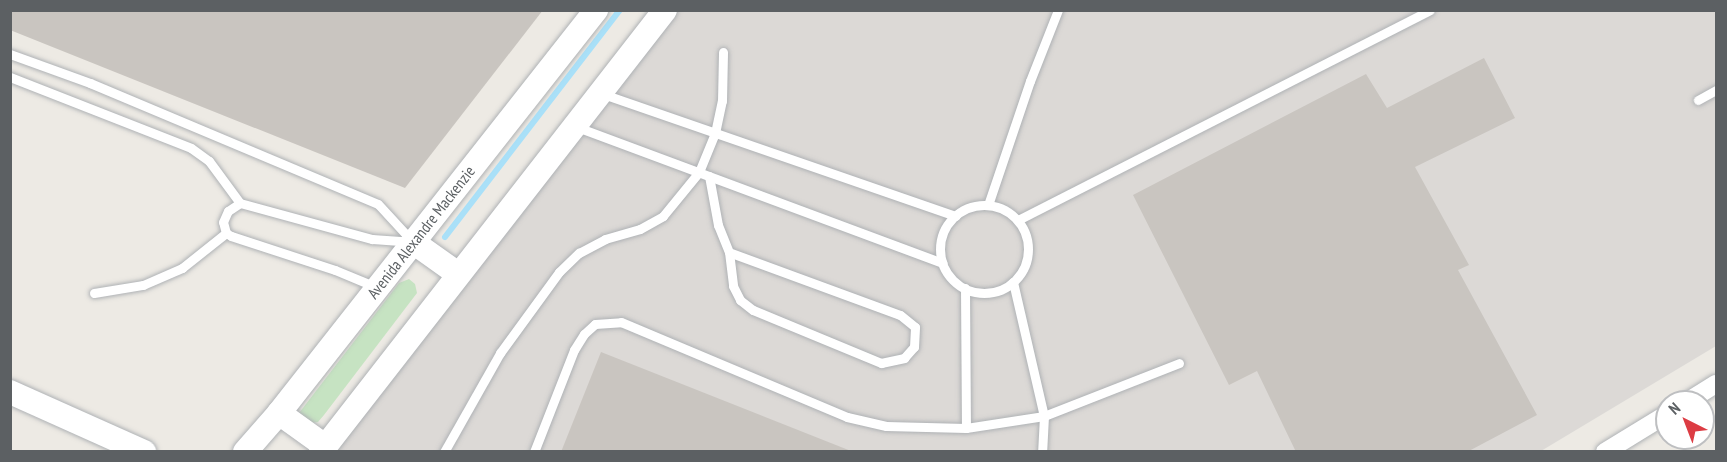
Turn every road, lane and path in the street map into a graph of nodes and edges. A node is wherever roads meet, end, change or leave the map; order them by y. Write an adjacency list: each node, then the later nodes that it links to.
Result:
1 (596, 10): 20 (street, Avenida Alexandre Mackenzie)
2 (665, 10): 9 (street)
3 (1058, 10): 16 (lane)
4 (1430, 10): 18 (lane)
5 (723, 52): 12 (lane)
6 (10, 54): 20 (lane)
7 (10, 77): 15 (lane)
8 (1716, 90): 10 (lane)
9 (601, 93): 11 (street); 12 (lane)
10 (1698, 100)
11 (574, 126): 13 (lane); 23 (street)
12 (715, 133): 13 (lane); 17 (lane)
13 (699, 172): 14 (lane); 38 (lane)
14 (709, 176): 21 (lane); 22 (lane)
15 (240, 203): 19 (lane); 20 (lane)
16 (988, 205): 17 (lane); 18 (lane)
17 (956, 216): 22 (lane)
18 (1018, 220): 24 (lane)
19 (226, 233): 25 (lane); 27 (lane)
20 (413, 242): 23 (street); 25 (street, Avenida Alexandre Mackenzie)
21 (729, 252): 21 (lane)
22 (943, 263): 26 (lane)
23 (458, 274): 34 (street)
24 (1013, 282): 26 (lane); 31 (lane)
25 (378, 288): 30 (street, Avenida Alexandre Mackenzie)
26 (965, 288): 33 (lane)
27 (94, 293)
28 (1179, 363): 31 (lane)
29 (10, 392): 36 (street)
30 (279, 413): 34 (street); 37 (street, Avenida Alexandre Mackenzie)
31 (1044, 416): 33 (lane); 40 (lane)
32 (1655, 422): 35 (street)
33 (966, 428): 39 (lane)
34 (323, 449)
35 (1612, 450)
36 (144, 452)
37 (245, 452)
38 (444, 452)
39 (534, 452)
40 (1042, 452)

